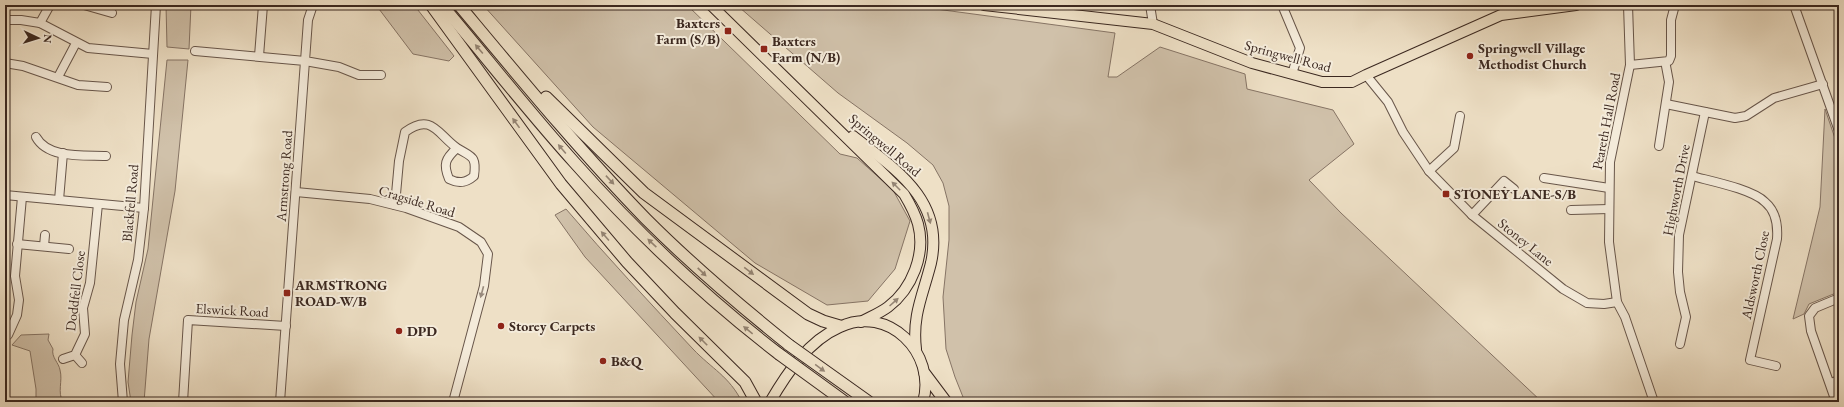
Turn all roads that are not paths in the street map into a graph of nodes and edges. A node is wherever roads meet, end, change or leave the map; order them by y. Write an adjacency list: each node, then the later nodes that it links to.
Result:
1 (50, 5): 19 (street)
2 (84, 5): 17 (street)
3 (156, 5): 24 (street, Blackfell Road)
4 (263, 5): 25 (street)
5 (314, 5): 26 (street, Armstrong Road)
6 (431, 5): 84 (highway, one-way to 6)
7 (442, 5): 86 (highway, one-way to 7, bridge)
8 (460, 5): 22 (highway)
9 (711, 5): 37 (main road, Springwell Road)
10 (984, 5): 20 (main road, Springwell Road)
11 (1150, 5): 20 (street)
12 (1282, 5): 30 (street)
13 (1576, 5): 32 (main road, Springwell Road)
14 (1628, 5): 28 (street, Peareth Hall Road)
15 (1675, 5): 28 (street)
16 (1794, 5): 34 (street)
17 (112, 13)
18 (5, 20): 19 (street)
19 (40, 23): 21 (street)
20 (1153, 24): 30 (main road, Springwell Road)
21 (76, 43): 24 (street); 33 (street)
22 (493, 45): 69 (highway, one-way to 69); 87 (highway, one-way to 87, bridge)
23 (195, 50): 25 (street)
24 (153, 54): 57 (street, Blackfell Road)
25 (259, 56): 26 (street)
26 (305, 61): 31 (street); 51 (street, Armstrong Road)
27 (5, 63): 33 (street)
28 (1630, 65): 49 (street, Peareth Hall Road)
29 (1666, 66): 36 (street)
30 (1292, 74): 32 (main road, Springwell Road)
31 (381, 75)
32 (1366, 75): 46 (street, Stoney Lane)
33 (58, 77): 35 (street)
34 (1823, 84): 38 (street); 40 (street)
35 (107, 87)
36 (1666, 104): 38 (street); 42 (street)
37 (818, 109): 67 (main road, Springwell Road, one-way to 37); 72 (main road, Springwell Road, one-way to 72)
38 (1706, 112): 47 (street, Highworth Drive)
39 (1460, 116): 46 (street)
40 (1839, 131)
41 (36, 137): 44 (street)
42 (1659, 146)
43 (457, 148): 43 (street); 56 (street)
44 (63, 153): 45 (street); 54 (street)
45 (106, 156)
46 (1430, 171): 60 (street, Stoney Lane)
47 (1692, 176): 71 (street, Highworth Drive); 76 (street, Aldsworth Close)
48 (1544, 178): 49 (street)
49 (1609, 188): 58 (street, Peareth Hall Road)
50 (1514, 189): 60 (street)
51 (296, 192): 56 (street, Cragside Road); 68 (street, Armstrong Road)
52 (5, 195): 53 (street)
53 (22, 197): 54 (street); 62 (street)
54 (59, 200): 55 (street)
55 (98, 204): 57 (street); 73 (street, Doddfell Close)
56 (395, 205): 83 (street, Cragside Road, one-way to 83)
57 (144, 208): 80 (street, Blackfell Road)
58 (1609, 208): 59 (street); 66 (street, Peareth Hall Road)
59 (1571, 210)
60 (1472, 216): 66 (street, Stoney Lane)
61 (45, 235): 63 (street)
62 (17, 244): 63 (street); 70 (street)
63 (44, 246): 64 (street)
64 (69, 249)
65 (1839, 298): 79 (street)
66 (1617, 302): 90 (street, Peareth Hall Road)
67 (861, 322): 69 (main road); 72 (main road)
68 (286, 326): 81 (street, Elswick Road); 82 (street, Armstrong Road)
69 (840, 326): 85 (main road)
70 (8, 335)
71 (1680, 344)
72 (916, 349): 77 (main road)
73 (75, 355): 74 (street); 75 (street)
74 (63, 359)
75 (82, 363)
76 (1776, 366)
77 (925, 374): 88 (main road); 89 (highway)
78 (1839, 380): 79 (street)
79 (1831, 383): 91 (street)
80 (122, 402)
81 (183, 402)
82 (280, 402)
83 (453, 402)
84 (756, 402)
85 (770, 402)
86 (845, 402)
87 (869, 402)
88 (923, 402)
89 (946, 402)
90 (1654, 402)
91 (1836, 402)

